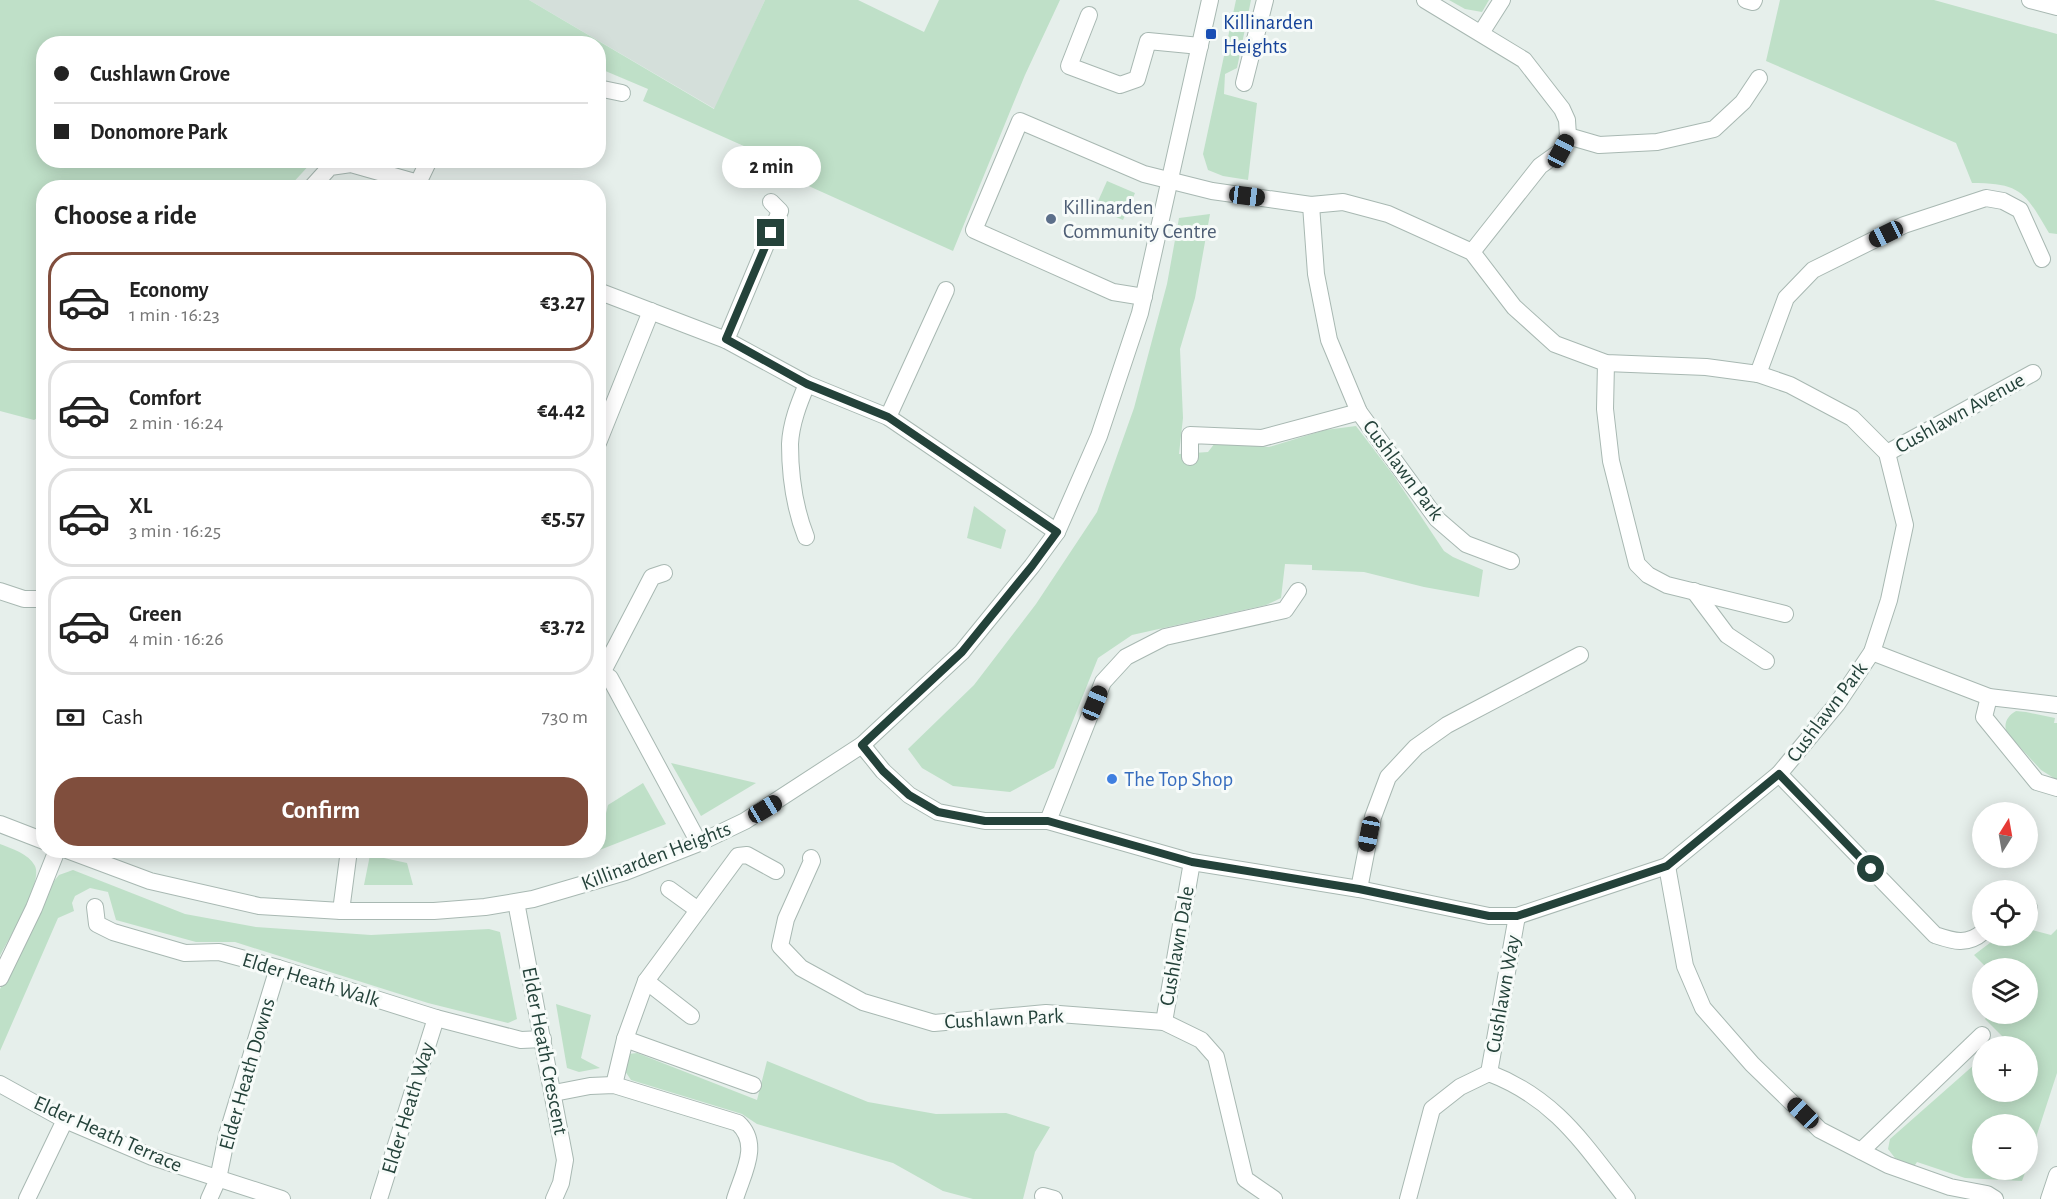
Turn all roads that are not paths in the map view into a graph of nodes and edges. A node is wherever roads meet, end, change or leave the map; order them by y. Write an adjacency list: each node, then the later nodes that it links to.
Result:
1 (1210, 0): 11 (street, Killinarden Heights)
2 (1264, 0): 13 (street)
3 (1425, 0): 10 (street)
4 (1502, 0): 10 (street)
5 (1746, 0): 6 (street)
6 (1754, 0)
7 (2030, 0): 8 (street)
8 (2057, 7)
9 (1089, 15): 11 (street)
10 (1481, 33): 16 (street)
11 (1200, 46): 21 (street, Killinarden Heights)
12 (1759, 78): 16 (street)
13 (1244, 83)
14 (606, 90): 15 (street)
15 (622, 93)
16 (1568, 136): 24 (street)
17 (329, 168): 19 (street)
18 (364, 168): 20 (street)
19 (318, 180)
20 (403, 180)
21 (1171, 180): 23 (street); 28 (street, Killinarden Heights); 28 (street)
22 (771, 202): 30 (street)
23 (1311, 205): 24 (street); 35 (street, Cushlawn Park)
24 (1472, 252): 31 (street)
25 (2042, 259): 33 (street)
26 (946, 290): 36 (street)
27 (606, 294): 29 (street)
28 (1144, 297): 40 (street, Killinarden Heights)
29 (651, 311): 30 (street); 37 (street)
30 (726, 339): 34 (street)
31 (1606, 363): 33 (street); 46 (street)
32 (2032, 373): 38 (street, Cushlawn Avenue)
33 (1758, 374): 38 (street)
34 (807, 384): 36 (street); 41 (street)
35 (1359, 412): 39 (street, Cushlawn Park); 42 (street, Cushlawn Park)
36 (888, 417): 40 (street)
37 (606, 423)
38 (1887, 453): 49 (street, Cushlawn Park)
39 (1190, 457)
40 (1057, 532): 56 (street, Killinarden Heights)
41 (806, 537)
42 (1510, 561)
43 (664, 573): 51 (street)
44 (0, 591): 47 (street)
45 (1298, 591): 59 (street)
46 (1694, 591): 48 (street); 52 (street)
47 (36, 599)
48 (1785, 614)
49 (1872, 652): 54 (street); 57 (street, Cushlawn Park)
50 (1580, 655): 71 (street)
51 (606, 661)
52 (1766, 661)
53 (606, 676): 62 (street)
54 (1989, 697): 55 (street); 58 (street)
55 (2057, 705)
56 (862, 745): 59 (street, Cushlawn Park); 62 (street, Killinarden Heights)
57 (1779, 774): 68 (street, Cushlawn Park); 77 (street)
58 (2057, 788)
59 (1048, 821): 67 (street, Cushlawn Park)
60 (0, 824): 61 (street)
61 (36, 838)
62 (699, 843): 72 (street, Killinarden Heights)
63 (54, 858): 79 (street)
64 (90, 858): 75 (street, Killinarden Heights)
65 (348, 858): 75 (street)
66 (811, 858): 83 (street, Cushlawn Park)
67 (1192, 862): 71 (street, Cushlawn Park); 83 (street, Cushlawn Dale)
68 (1667, 866): 76 (street, Cushlawn Park); 93 (street)
69 (776, 871): 74 (street)
70 (669, 889): 74 (street)
71 (1359, 889): 76 (street, Cushlawn Park)
72 (516, 902): 75 (street, Killinarden Heights); 85 (street, Elder Heath Crescent)
73 (95, 907): 78 (street, Elder Heath Walk)
74 (698, 910): 80 (street)
75 (341, 911)
76 (1517, 916): 87 (street, Cushlawn Way)
77 (1972, 940)
78 (278, 968): 82 (street, Elder Heath Walk); 95 (street, Elder Heath Downs)
79 (0, 978)
80 (646, 981): 81 (street); 86 (street)
81 (691, 1016)
82 (436, 1018): 85 (street, Elder Heath Walk); 99 (street, Elder Heath Way)
83 (1164, 1022): 102 (street, Cushlawn Dale)
84 (1982, 1035): 93 (street)
85 (543, 1039): 91 (street, Elder Heath Crescent)
86 (625, 1039): 89 (street); 90 (street)
87 (1489, 1073): 103 (street); 104 (street)
88 (0, 1083): 92 (street, Elder Heath Terrace)
89 (614, 1085): 91 (street); 101 (street)
90 (753, 1085)
91 (554, 1093): 100 (street, Elder Heath Crescent)
92 (65, 1120): 95 (street, Elder Heath Terrace); 96 (street)
93 (1861, 1151): 105 (street)
94 (2057, 1175): 106 (street)
95 (218, 1179): 97 (street, Elder Heath Downs); 98 (street, Elder Heath Terrace)
96 (27, 1199)
97 (209, 1199)
98 (282, 1199)
99 (379, 1199)
100 (554, 1199)
101 (735, 1199)
102 (1274, 1199)
103 (1408, 1199)
104 (1627, 1199)
105 (1995, 1199)
106 (2049, 1199)

